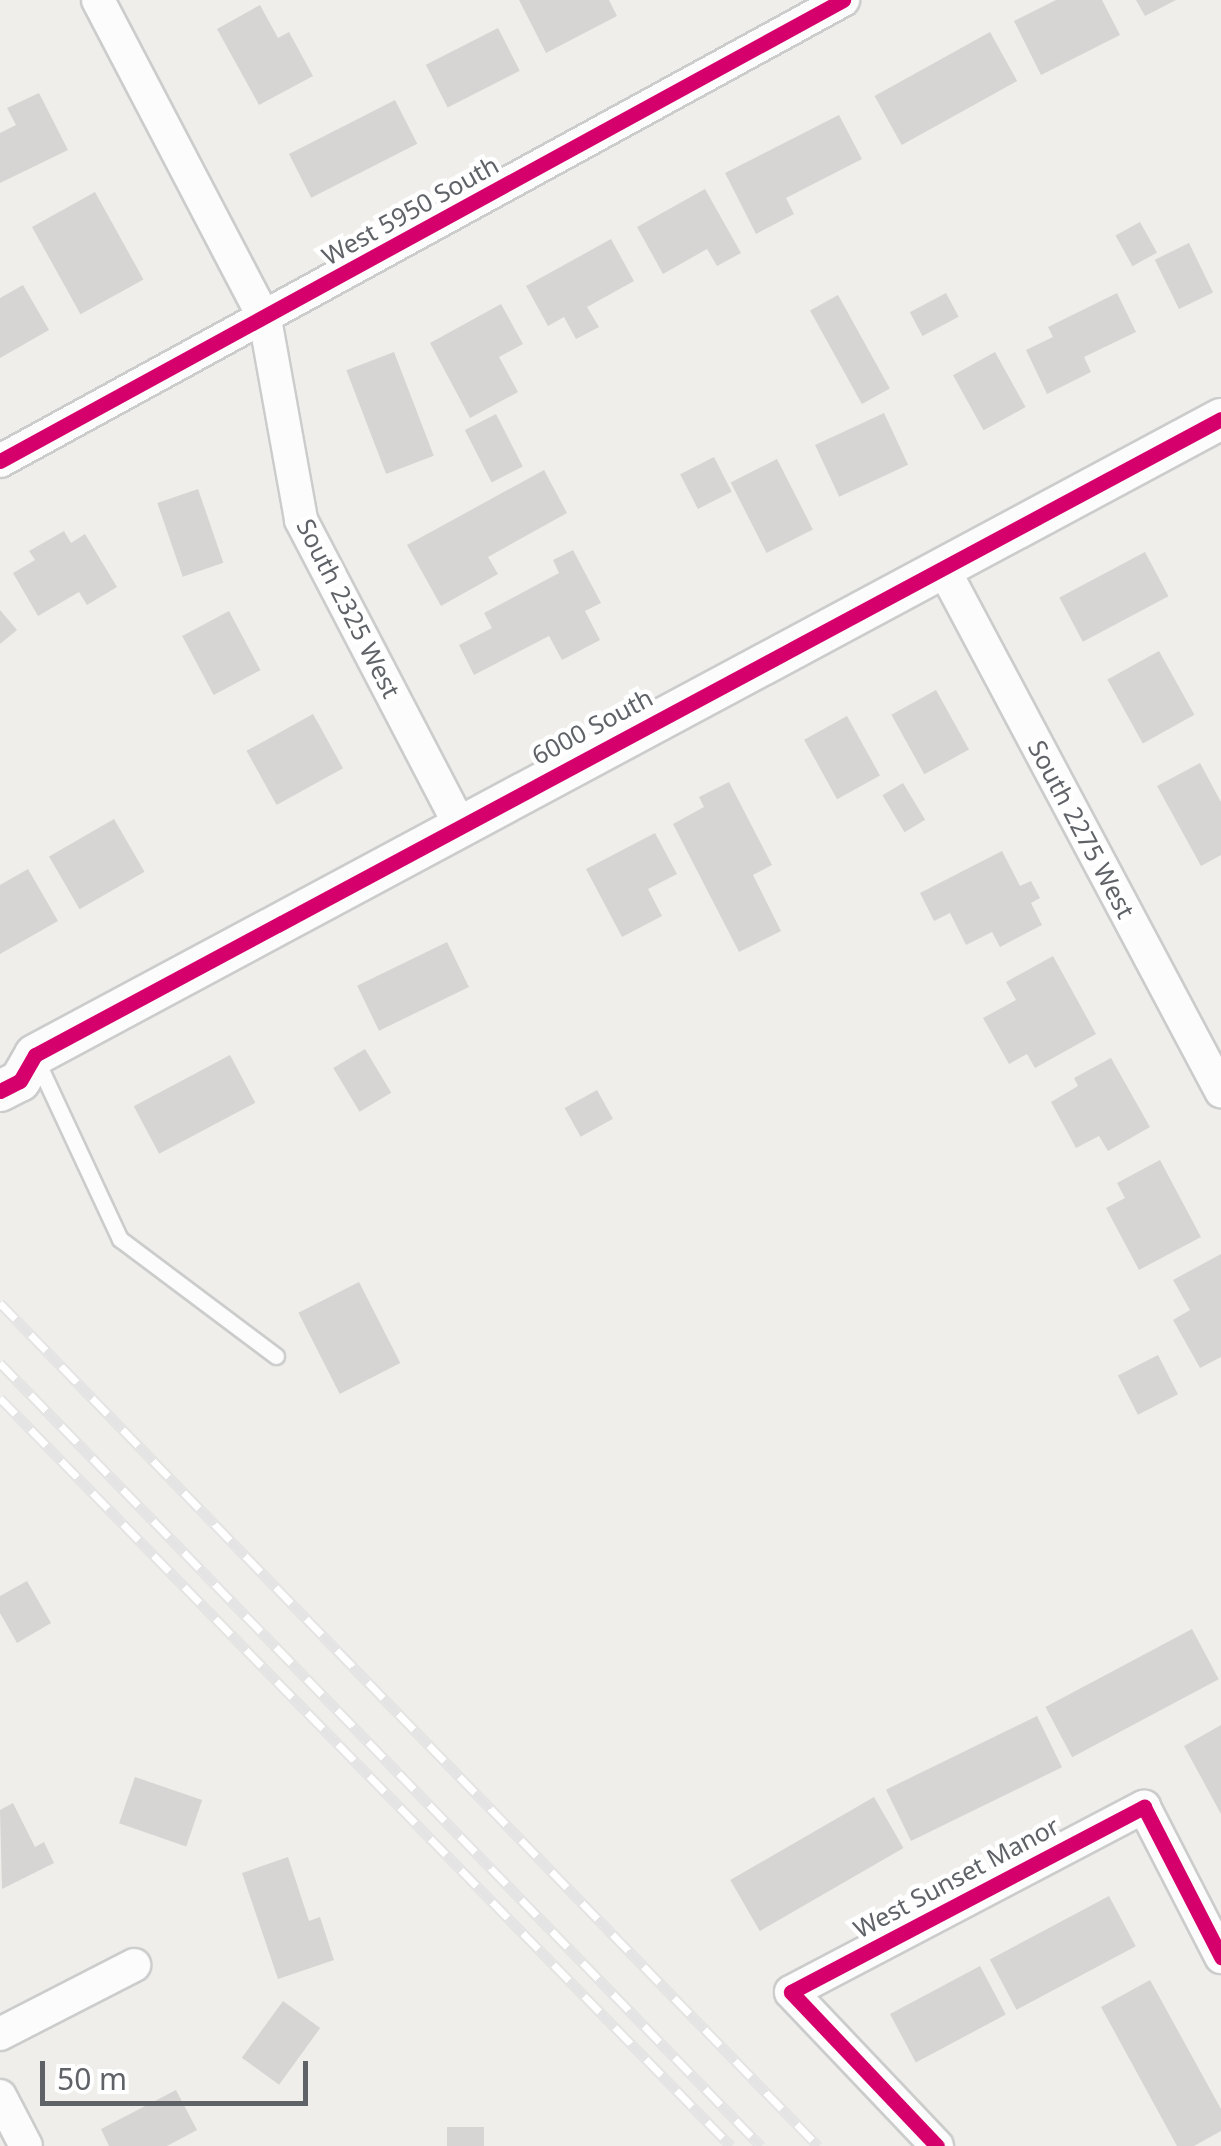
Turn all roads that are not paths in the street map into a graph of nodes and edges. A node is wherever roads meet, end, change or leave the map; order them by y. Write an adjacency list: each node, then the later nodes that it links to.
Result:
1 (98, 0): 3 (street, South 2325 West)
2 (843, 0): 3 (street, West 5950 South)
3 (265, 318): 5 (street, West 5950 South); 7 (street, South 2325 West)
4 (1221, 419): 6 (street, 6000 South)
5 (0, 461)
6 (942, 566): 7 (street, 6000 South); 10 (street, South 2275 West)
7 (460, 826): 8 (street, 6000 South)
8 (17, 1054): 9 (street, 6000 South); 11 (lane)
9 (0, 1091)
10 (1221, 1092)
11 (276, 1356)
12 (1221, 1957): 17 (street, West Sunset Manor)
13 (134, 1965): 14 (street)
14 (0, 2034)
15 (0, 2096): 16 (street)
16 (26, 2146)
17 (937, 2146)

